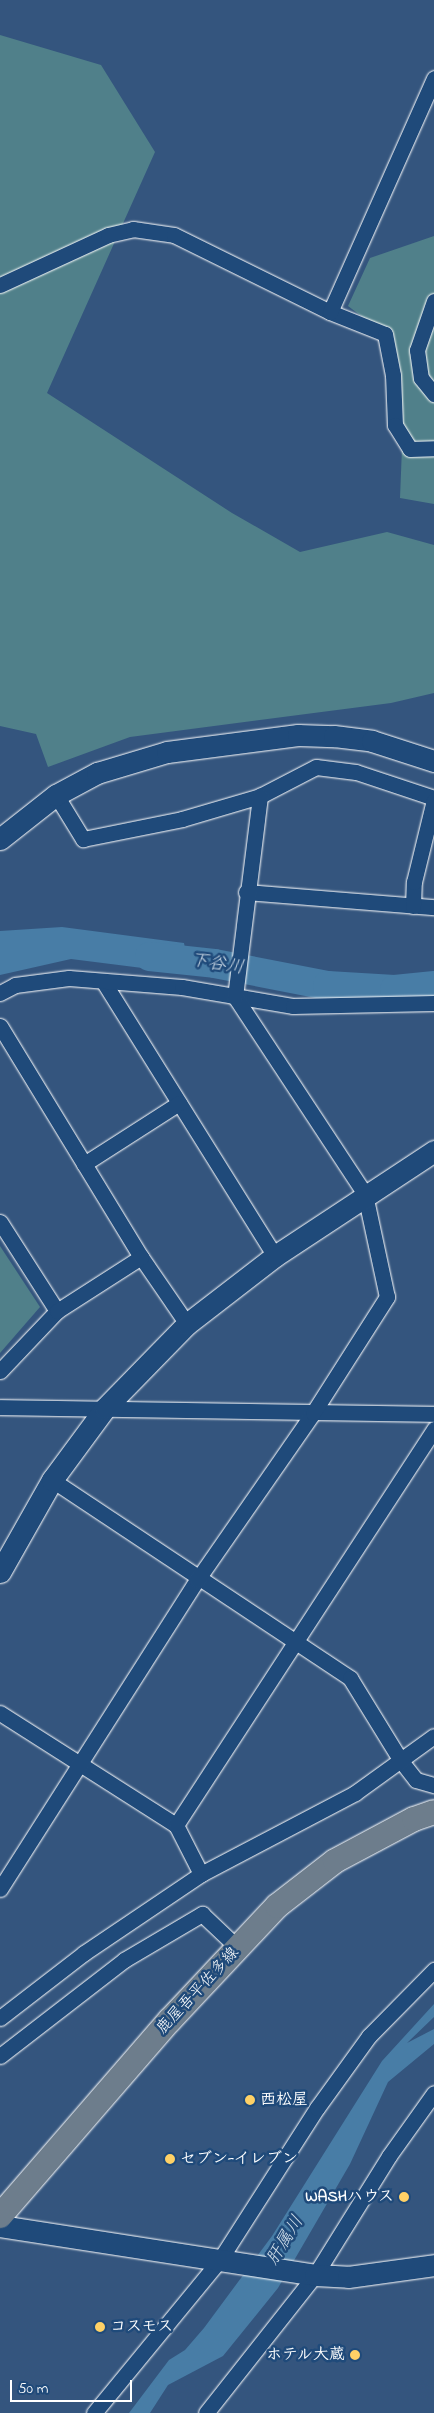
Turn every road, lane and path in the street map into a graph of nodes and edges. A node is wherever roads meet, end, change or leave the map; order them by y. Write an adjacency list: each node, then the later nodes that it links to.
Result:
1 (434, 78): 4 (street)
2 (0, 285): 4 (street)
3 (434, 301): 5 (street)
4 (330, 312): 6 (street)
5 (434, 394)
6 (434, 448)
7 (434, 761): 8 (street)
8 (56, 794): 9 (street); 11 (street)
9 (260, 796): 10 (street); 12 (street)
10 (434, 799): 13 (street)
11 (0, 839)
12 (246, 892): 13 (street); 17 (street)
13 (414, 906): 14 (street)
14 (434, 908)
15 (102, 981): 16 (street); 17 (street); 20 (street)
16 (0, 993)
17 (235, 997): 18 (street); 23 (street)
18 (434, 1003)
19 (0, 1026): 22 (street)
20 (179, 1103): 22 (street); 25 (street)
21 (434, 1151): 23 (street)
22 (84, 1164): 26 (street)
23 (365, 1194): 25 (street); 32 (street)
24 (0, 1222): 27 (street)
25 (275, 1256): 28 (street)
26 (141, 1257): 27 (street); 28 (street)
27 (57, 1311): 29 (street)
28 (187, 1324): 31 (street)
29 (0, 1372)
30 (0, 1408): 31 (street)
31 (105, 1408): 32 (street); 35 (street)
32 (313, 1414): 33 (street); 37 (street)
33 (434, 1414)
34 (434, 1429): 38 (street)
35 (52, 1480): 36 (street); 37 (street)
36 (0, 1572)
37 (197, 1580): 38 (street); 42 (street)
38 (299, 1641): 41 (street); 45 (street)
39 (0, 1713): 42 (street)
40 (434, 1736): 41 (street)
41 (401, 1761): 43 (street); 46 (street)
42 (81, 1766): 45 (street); 47 (street)
43 (434, 1785)
44 (434, 1812): 48 (main road, 鹿屋吾平佐多線)
45 (176, 1825): 46 (street)
46 (200, 1874): 50 (street)
47 (0, 1889)
48 (238, 1948): 51 (street); 53 (main road, 鹿屋吾平佐多線)
49 (434, 1970): 55 (street)
50 (0, 2018)
51 (0, 2056)
52 (434, 2093): 57 (street)
53 (0, 2216)
54 (0, 2226): 55 (street)
55 (219, 2260): 57 (street); 58 (street)
56 (434, 2265): 57 (street)
57 (308, 2274): 59 (street)
58 (94, 2413)
59 (206, 2413)

